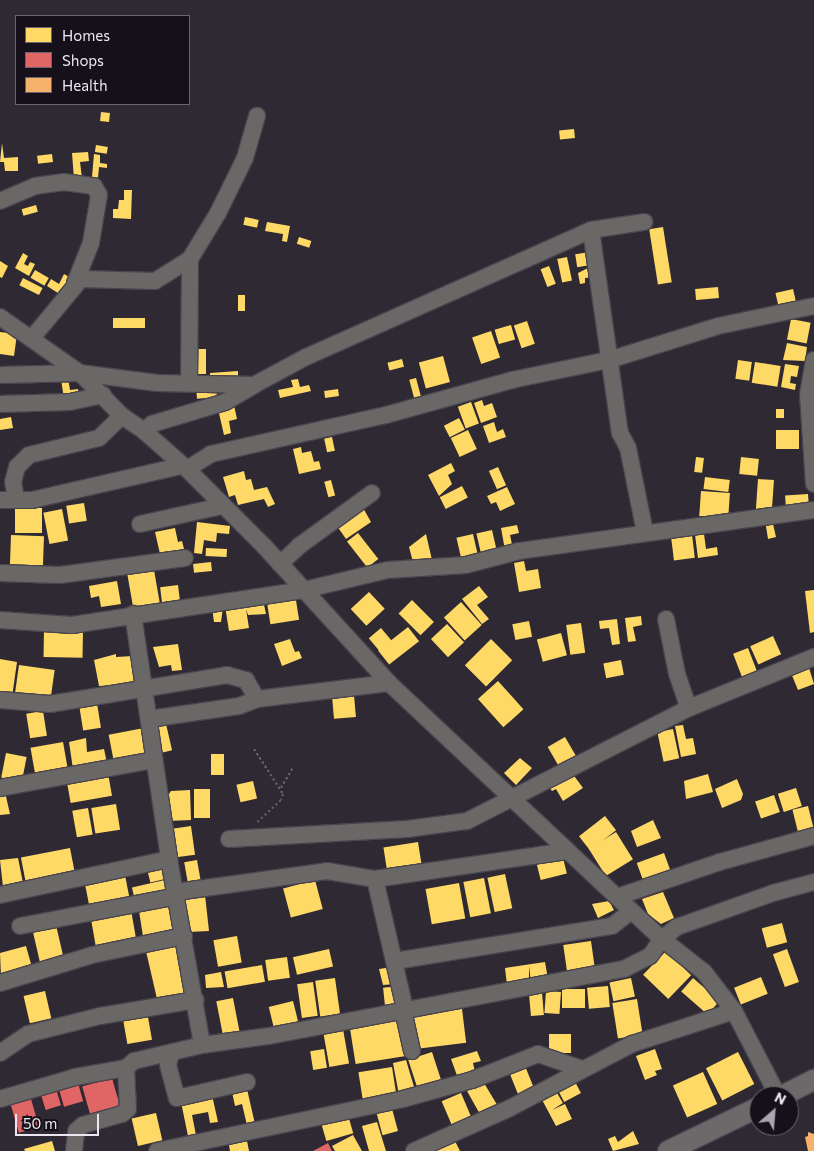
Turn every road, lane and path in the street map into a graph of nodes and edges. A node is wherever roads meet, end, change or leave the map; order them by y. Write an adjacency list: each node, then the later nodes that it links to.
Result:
1 (257, 116): 5 (street)
2 (0, 201): 6 (street)
3 (644, 222): 4 (street)
4 (591, 230): 10 (street); 15 (street)
5 (190, 259): 6 (street); 14 (street)
6 (75, 283): 9 (street)
7 (814, 306): 10 (street)
8 (0, 317): 9 (street)
9 (32, 338): 12 (street)
10 (610, 360): 20 (street); 27 (street)
11 (814, 360): 21 (street)
12 (80, 373): 13 (street); 14 (street); 16 (street)
13 (0, 375)
14 (189, 383): 15 (street)
15 (254, 385): 19 (street)
16 (103, 395): 17 (street); 18 (street)
17 (0, 404)
18 (122, 416): 19 (street); 23 (street)
19 (144, 431): 20 (street)
20 (184, 468): 23 (street); 24 (street)
21 (814, 484)
22 (372, 493): 29 (street)
23 (8, 500)
24 (222, 506): 26 (street); 29 (street)
25 (814, 510): 27 (street)
26 (140, 524)
27 (645, 532): 31 (street)
28 (185, 558): 30 (street)
29 (280, 564): 31 (street)
30 (0, 573)
31 (304, 590): 32 (street); 38 (street)
32 (133, 614): 35 (street); 39 (street)
33 (666, 619): 42 (street)
34 (0, 620): 35 (street)
35 (32, 624): 36 (street)
36 (0, 633)
37 (814, 657): 42 (street)
38 (389, 683): 40 (street); 49 (street)
39 (145, 687): 40 (street); 41 (street); 43 (street)
40 (257, 699): 43 (street)
41 (0, 700)
42 (688, 708): 49 (street)
43 (149, 719): 45 (street)
44 (254, 749): 48 (path)
45 (154, 760): 47 (street); 53 (street)
46 (293, 767): 48 (path)
47 (0, 788)
48 (282, 788): 51 (path)
49 (513, 796): 51 (street); 52 (street)
50 (814, 836): 58 (street)
51 (234, 839)
52 (567, 850): 54 (street); 58 (street)
53 (169, 859): 56 (street); 57 (street)
54 (375, 878): 56 (street); 63 (street)
55 (814, 882): 62 (street)
56 (177, 894): 60 (street); 61 (street)
57 (0, 895)
58 (617, 898): 59 (street)
59 (632, 910): 62 (street); 63 (street)
60 (20, 926)
61 (184, 936): 64 (street); 65 (street)
62 (662, 939): 66 (street); 67 (street)
63 (395, 961): 66 (street)
64 (0, 983)
65 (196, 1000): 68 (street); 70 (street)
66 (404, 1010): 68 (street); 69 (street)
67 (734, 1011): 73 (street); 76 (street)
68 (202, 1045): 71 (street)
69 (412, 1051)
70 (0, 1053)
71 (171, 1053): 72 (street); 75 (street)
72 (126, 1068): 78 (street); 81 (street)
73 (582, 1069): 80 (street); 82 (street)
74 (814, 1080): 77 (main road)
75 (246, 1082)
76 (773, 1086)
77 (799, 1088)
78 (0, 1099)
79 (749, 1112): 83 (main road)
80 (423, 1149)
81 (74, 1151)
82 (157, 1151)
83 (668, 1151)

